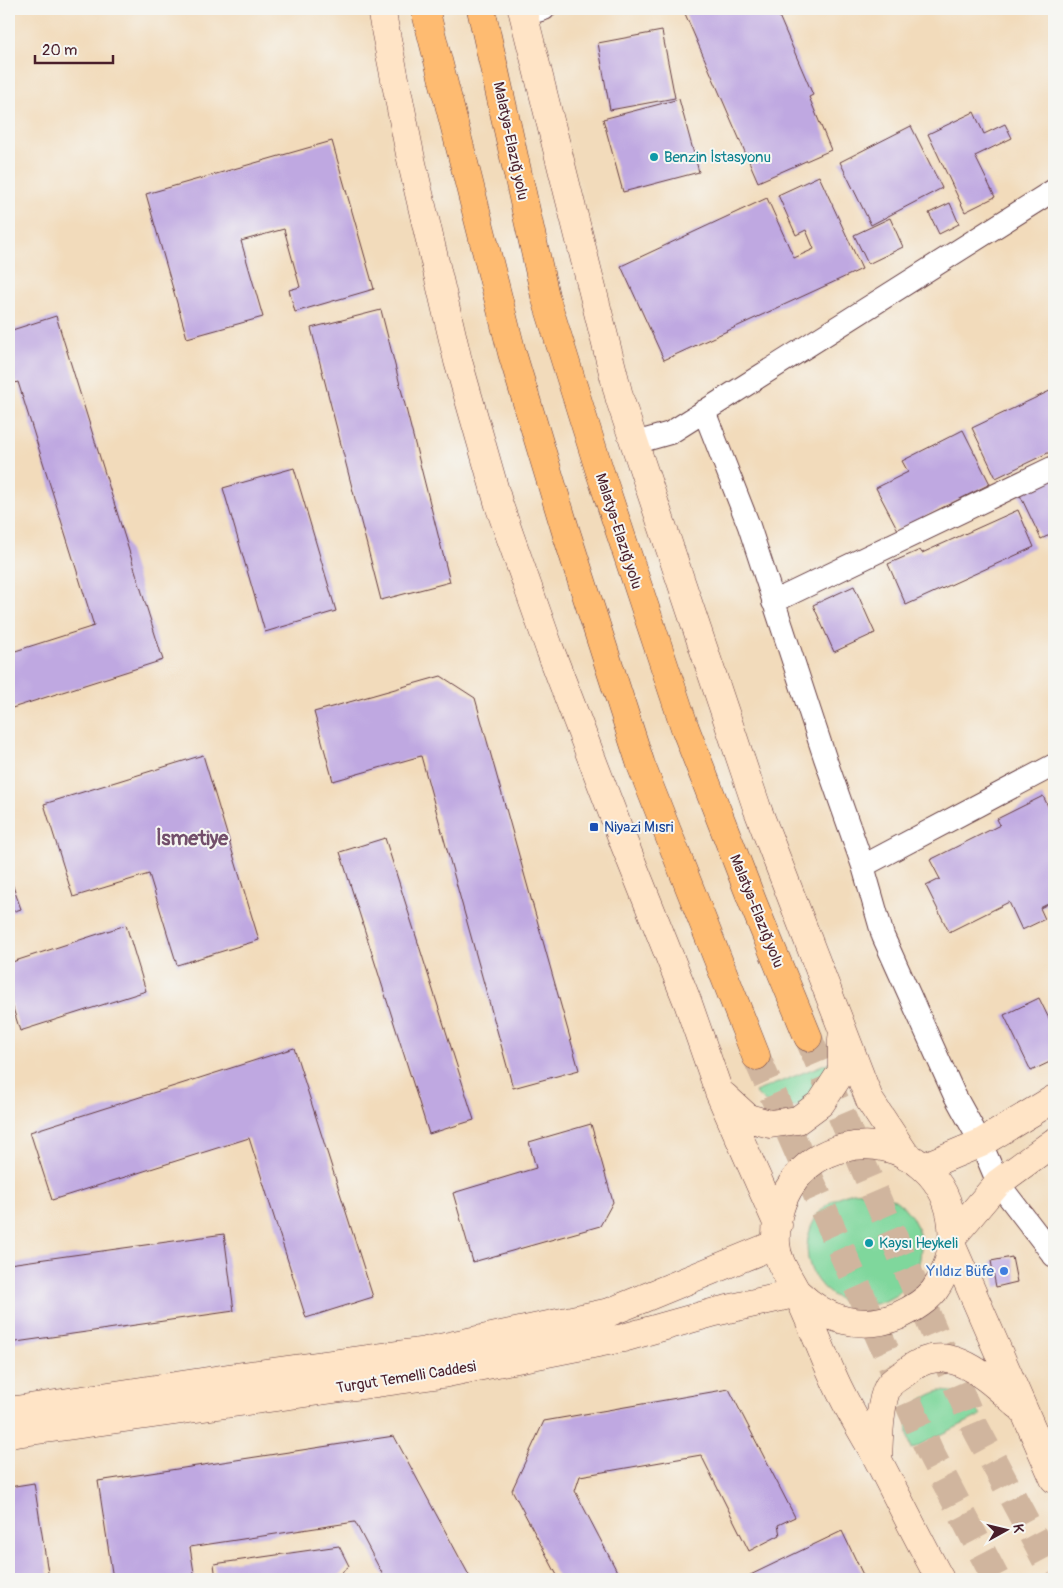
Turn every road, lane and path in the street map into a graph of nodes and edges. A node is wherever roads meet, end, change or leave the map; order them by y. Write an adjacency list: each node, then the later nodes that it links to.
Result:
1 (380, 9): 15 (main road)
2 (425, 9): 14 (highway)
3 (481, 9): 13 (highway, Malatya-Elazığ yolu)
4 (530, 11): 7 (main road)
5 (1054, 190): 6 (street)
6 (704, 411): 7 (street); 9 (street)
7 (635, 443): 12 (main road)
8 (1054, 467): 9 (street)
9 (772, 602): 11 (street)
10 (1054, 766): 11 (street)
11 (863, 866): 18 (street)
12 (842, 1030): 15 (main road); 19 (main road)
13 (808, 1037)
14 (756, 1056)
15 (720, 1092): 21 (main road)
16 (1054, 1099): 18 (main road)
17 (1054, 1142): 20 (main road)
18 (981, 1143): 19 (main road); 20 (street)
19 (915, 1162): 21 (main road); 22 (main road)
20 (998, 1183): 22 (main road); 23 (street)
21 (777, 1235): 24 (main road); 26 (main road, Turgut Temelli Caddesi)
22 (953, 1241): 24 (main road); 25 (main road)
23 (1054, 1256)
24 (798, 1293): 27 (main road, Turgut Temelli Caddesi); 28 (main road)
25 (1023, 1409): 28 (main road); 29 (main road)
26 (9, 1411)
27 (9, 1434)
28 (878, 1460): 30 (main road)
29 (1054, 1478)
30 (940, 1579)

